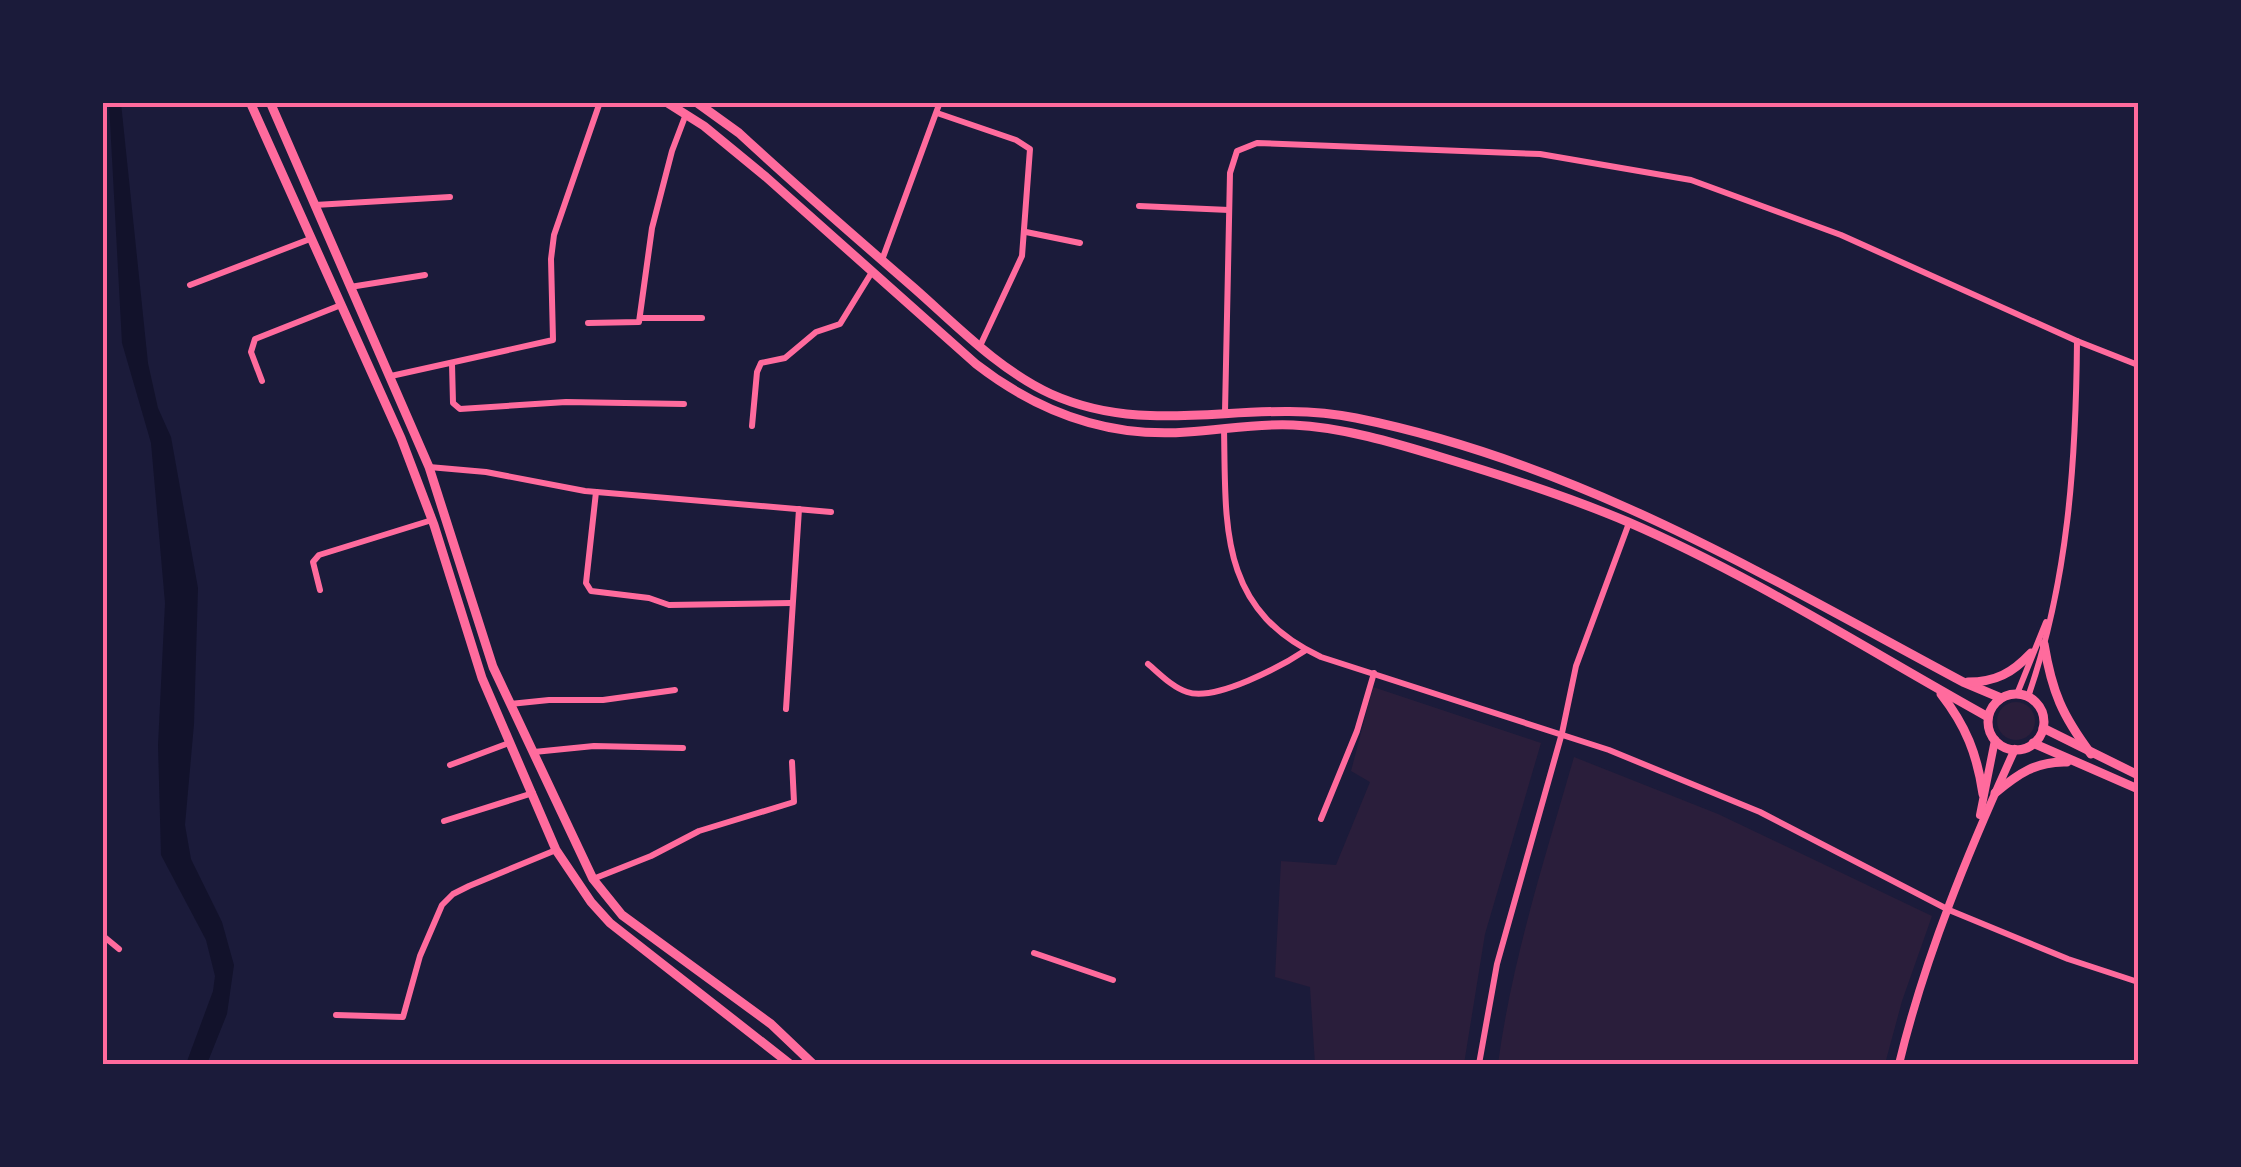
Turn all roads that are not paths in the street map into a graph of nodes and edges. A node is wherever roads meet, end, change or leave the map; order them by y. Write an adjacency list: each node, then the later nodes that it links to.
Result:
1 (250, 102): 14 (main road)
2 (270, 102): 10 (main road)
3 (600, 102): 27 (street)
4 (666, 102): 8 (main road)
5 (696, 102): 16 (main road)
6 (940, 102): 7 (street)
7 (937, 113): 13 (street); 16 (street)
8 (686, 114): 17 (main road); 22 (street)
9 (450, 198): 10 (street)
10 (314, 205): 20 (main road)
11 (1139, 206): 12 (street)
12 (1229, 210): 25 (street); 32 (street)
13 (1026, 232): 15 (street); 26 (street)
14 (310, 239): 19 (street); 21 (main road)
15 (1080, 243)
16 (882, 260): 26 (main road)
17 (872, 272): 33 (street); 34 (main road)
18 (425, 275): 20 (street)
19 (190, 285)
20 (350, 287): 29 (main road)
21 (341, 305): 30 (street); 39 (main road)
22 (640, 318): 23 (street); 24 (street)
23 (702, 318)
24 (588, 323)
25 (2077, 342): 28 (street); 43 (street)
26 (980, 346): 32 (main road)
27 (452, 364): 29 (street); 31 (street)
28 (2138, 366)
29 (391, 376): 35 (main road)
30 (262, 382)
31 (684, 404)
32 (1224, 412): 49 (main road)
33 (752, 426)
34 (1224, 428): 40 (main road); 45 (street)
35 (429, 467): 36 (street); 54 (main road)
36 (596, 492): 37 (street); 42 (street)
37 (799, 508): 38 (street); 42 (street)
38 (831, 512)
39 (432, 520): 41 (street); 60 (main road)
40 (1629, 523): 50 (main road); 58 (street)
41 (320, 590)
42 (792, 603): 55 (street)
43 (2048, 616): 44 (street); 46 (street)
44 (2044, 644): 52 (street); 65 (main road)
45 (1306, 650): 47 (street); 48 (street)
46 (2031, 653): 49 (main road); 52 (street)
47 (1148, 664)
48 (1374, 674): 58 (street); 75 (street)
49 (1962, 682): 53 (main road)
50 (1936, 688): 56 (main road); 72 (main road)
51 (676, 690): 54 (street)
52 (2022, 695): 53 (main road); 57 (main road)
53 (2001, 698): 56 (main road)
54 (510, 704): 64 (main road)
55 (786, 709)
56 (1988, 717): 59 (main road)
57 (2043, 728): 61 (main road); 65 (main road)
58 (1562, 733): 79 (street); 88 (street)
59 (1995, 740): 63 (main road); 72 (street)
60 (510, 742): 68 (street); 71 (main road)
61 (2033, 743): 63 (main road); 67 (main road)
62 (683, 748): 64 (street)
63 (2014, 749): 73 (street)
64 (533, 752): 78 (main road)
65 (2092, 754): 69 (main road)
66 (792, 762): 78 (street)
67 (2072, 762): 70 (main road); 73 (main road)
68 (450, 765)
69 (2138, 775)
70 (2138, 789)
71 (533, 794): 74 (street); 77 (main road)
72 (1983, 794): 76 (street)
73 (1994, 794): 76 (street)
74 (444, 820)
75 (1321, 820)
76 (1979, 825): 79 (street)
77 (556, 850): 85 (street); 86 (main road)
78 (593, 880): 87 (main road)
79 (1949, 910): 84 (street); 89 (street)
80 (102, 934): 81 (street)
81 (119, 949)
82 (1034, 953): 83 (street)
83 (1114, 980)
84 (2138, 982)
85 (336, 1016)
86 (790, 1064)
87 (813, 1064)
88 (1480, 1064)
89 (1899, 1064)

